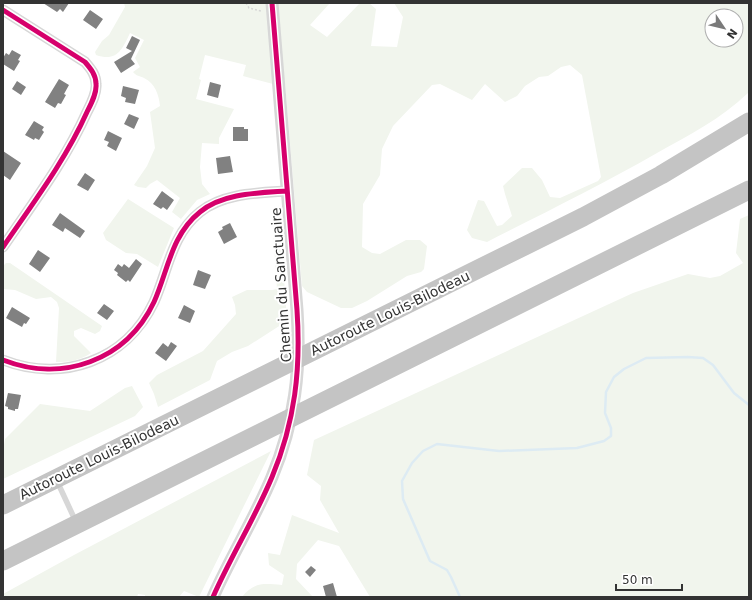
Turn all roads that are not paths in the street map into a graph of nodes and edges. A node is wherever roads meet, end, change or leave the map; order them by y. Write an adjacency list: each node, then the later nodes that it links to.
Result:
1 (272, 8): 4 (street, Chemin du Sanctuaire)
2 (3, 10): 6 (street)
3 (749, 122): 8 (highway, Autoroute Louis-Bilodeau)
4 (287, 190): 7 (street); 12 (street, Chemin du Sanctuaire)
5 (749, 190): 10 (highway)
6 (3, 247)
7 (3, 360)
8 (56, 479): 9 (highway, Autoroute Louis-Bilodeau); 10 (lane)
9 (3, 505)
10 (77, 524): 11 (highway)
11 (3, 561)
12 (213, 597)

